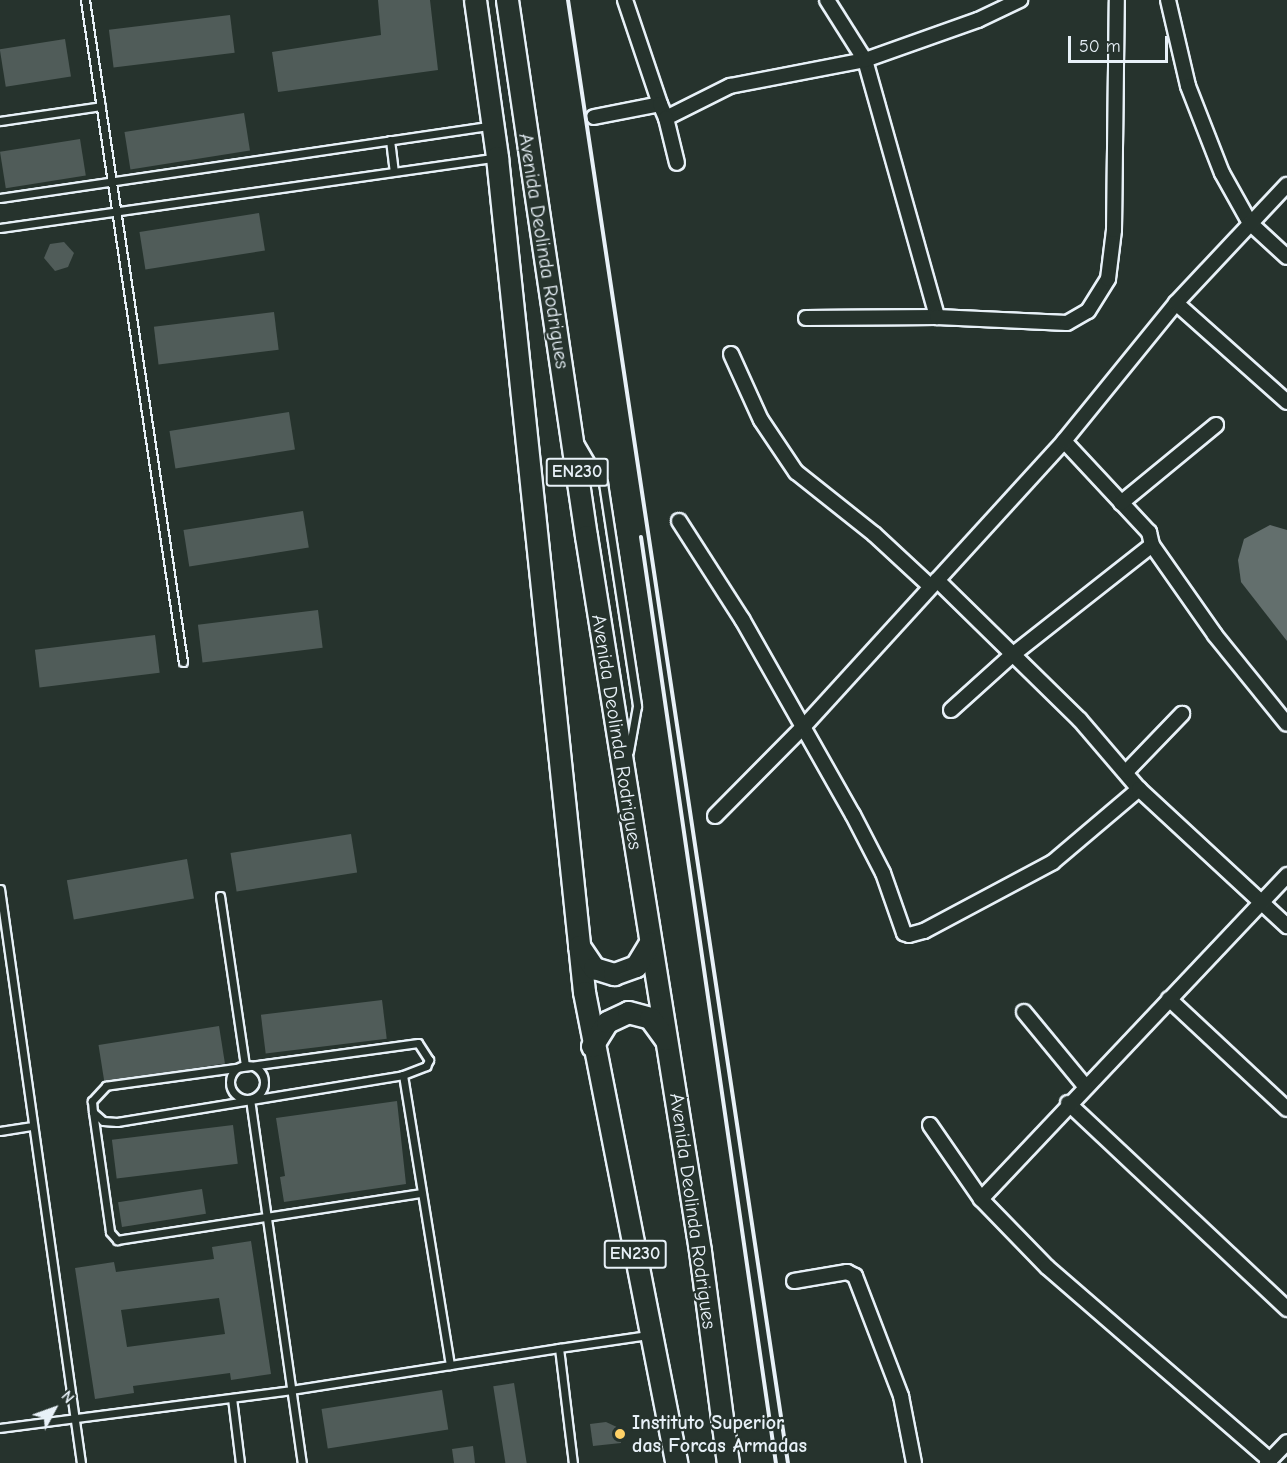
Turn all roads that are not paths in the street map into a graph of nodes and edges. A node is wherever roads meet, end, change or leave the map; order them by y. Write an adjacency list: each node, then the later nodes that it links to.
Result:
1 (85, 0): 11 (lane)
2 (475, 0): 15 (highway, Avenida Deolinda Rodrigues / EN230)
3 (507, 0): 53 (highway, Avenida Deolinda Rodrigues / EN230)
4 (625, 0): 10 (street)
5 (827, 0): 9 (street)
6 (1020, 0): 9 (street)
7 (1117, 0): 28 (street)
8 (1168, 0): 24 (street)
9 (865, 60): 13 (street); 28 (street)
10 (660, 104): 12 (street); 13 (street)
11 (101, 106): 14 (lane); 20 (lane)
12 (594, 117)
13 (666, 118): 18 (street)
14 (0, 121)
15 (493, 125): 16 (lane); 17 (highway, Avenida Deolinda Rodrigues / EN230)
16 (390, 140): 19 (lane); 20 (lane)
17 (497, 157): 19 (lane); 52 (highway, Avenida Deolinda Rodrigues / EN230)
18 (677, 163)
19 (394, 171): 23 (lane)
20 (113, 183): 22 (lane); 23 (lane)
21 (1287, 185): 24 (street)
22 (0, 198)
23 (117, 211): 25 (lane); 39 (lane)
24 (1250, 223): 26 (street); 27 (street)
25 (0, 228)
26 (1287, 257)
27 (1176, 303): 31 (street); 33 (street)
28 (937, 317): 29 (street)
29 (806, 318)
30 (731, 354): 37 (street)
31 (1287, 402)
32 (1216, 425): 34 (street)
33 (1064, 441): 34 (street); 37 (street)
34 (1121, 503): 36 (street)
35 (679, 521): 43 (street)
36 (1152, 546): 38 (street); 42 (street)
37 (934, 583): 38 (street); 43 (street)
38 (1011, 656): 40 (street); 44 (street)
39 (183, 662)
40 (951, 710)
41 (1182, 714): 44 (street)
42 (1287, 724)
43 (804, 726): 45 (street); 46 (street)
44 (1126, 772): 45 (street)
45 (1139, 789): 50 (street)
46 (715, 816)
47 (1287, 875): 50 (street)
48 (0, 889): 66 (lane)
49 (220, 896): 58 (lane)
50 (1262, 902): 51 (street); 54 (street)
51 (1287, 926)
52 (578, 943): 53 (highway); 56 (highway, Avenida Deolinda Rodrigues / EN230)
53 (650, 944): 57 (highway, Avenida Deolinda Rodrigues / EN230)
54 (1169, 999): 60 (street); 63 (street)
55 (1024, 1012): 60 (street)
56 (592, 1046): 57 (highway); 73 (highway, Avenida Deolinda Rodrigues / EN230)
57 (669, 1047): 87 (highway, Avenida Deolinda Rodrigues / EN230)
58 (245, 1065): 59 (lane); 61 (lane); 61 (lane); 64 (lane)
59 (403, 1075): 61 (lane); 68 (lane)
60 (1085, 1086): 62 (street)
61 (250, 1099): 64 (lane); 70 (lane)
62 (1068, 1103): 69 (street); 72 (street)
63 (1287, 1109)
64 (93, 1112): 70 (lane)
65 (930, 1125): 69 (street)
66 (33, 1126): 67 (lane); 78 (lane)
67 (0, 1131)
68 (421, 1193): 70 (lane); 75 (lane)
69 (981, 1199): 81 (street)
70 (267, 1215): 76 (lane)
71 (794, 1281): 88 (street)
72 (1287, 1309)
73 (652, 1335): 74 (lane); 86 (highway, Avenida Deolinda Rodrigues / EN230)
74 (559, 1348): 75 (lane); 85 (lane)
75 (450, 1365): 76 (lane)
76 (291, 1390): 77 (lane); 84 (lane)
77 (232, 1398): 78 (lane); 83 (lane)
78 (76, 1416): 79 (lane); 82 (lane)
79 (0, 1428)
80 (1287, 1442): 81 (street)
81 (1268, 1462)
82 (81, 1463)
83 (240, 1463)
84 (302, 1463)
85 (573, 1463)
86 (676, 1463)
87 (728, 1463)
88 (914, 1463)

